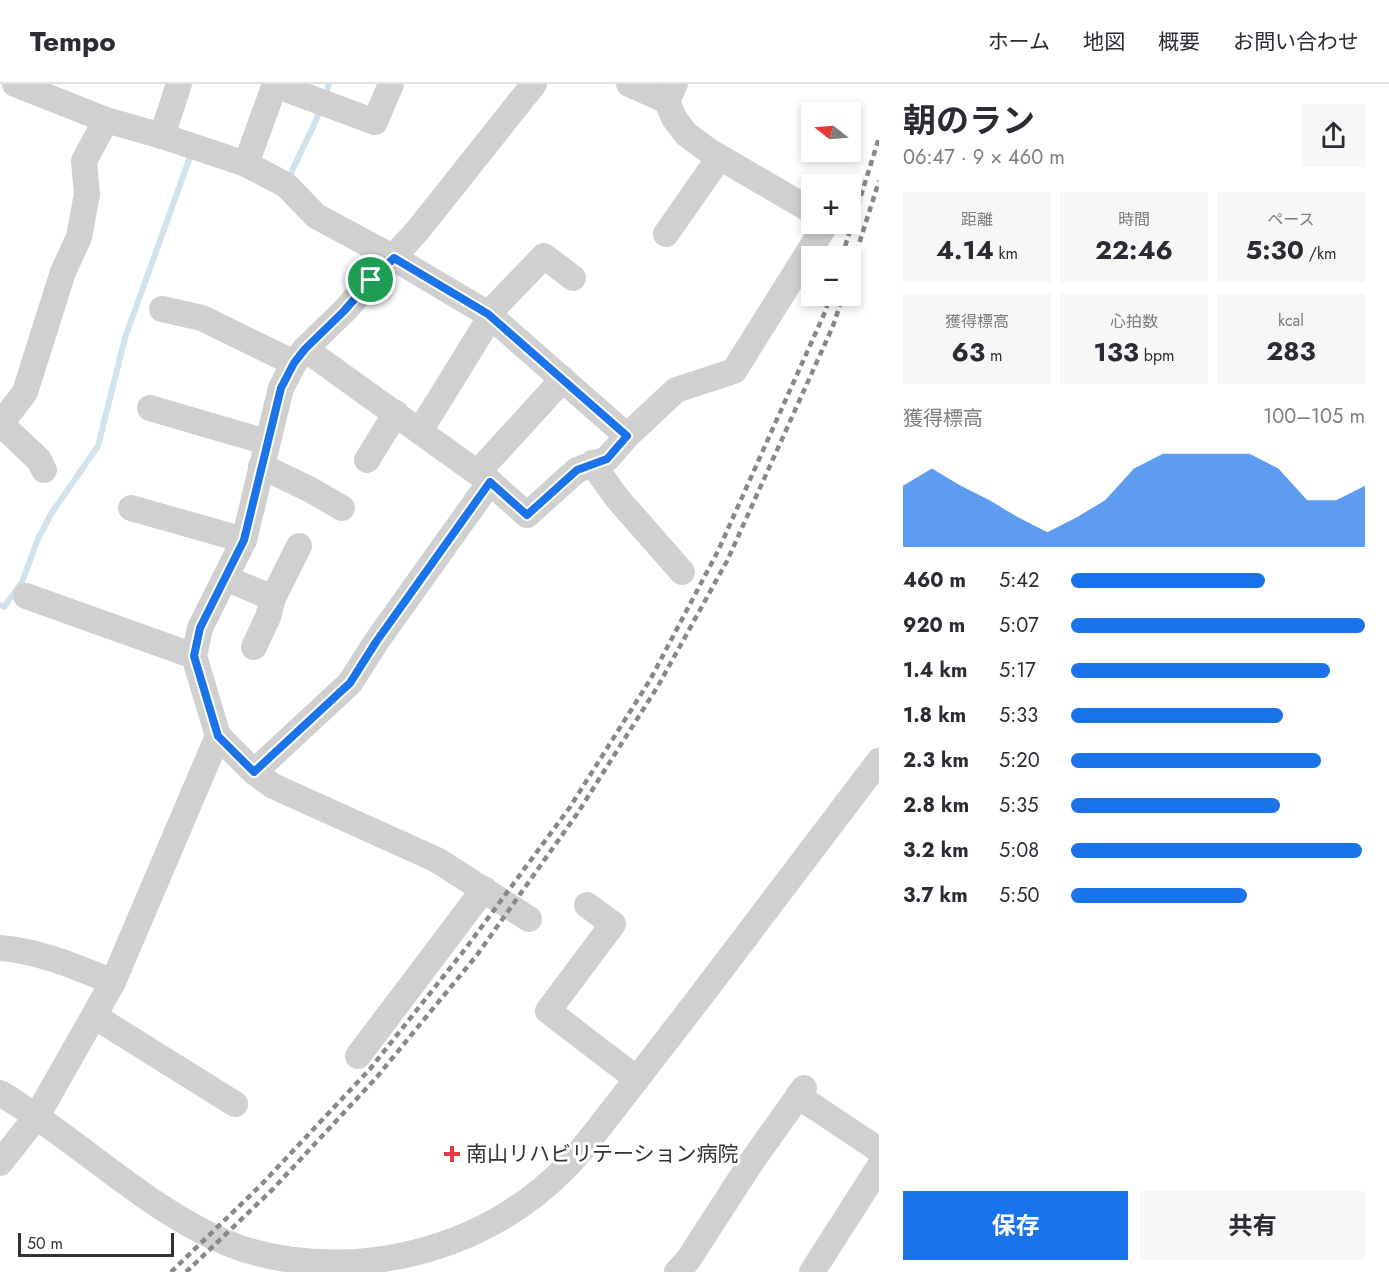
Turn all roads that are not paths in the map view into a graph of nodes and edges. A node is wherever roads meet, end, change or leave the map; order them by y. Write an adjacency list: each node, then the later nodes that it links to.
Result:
1 (179, 84): 9 (street)
2 (275, 84): 3 (street); 11 (street)
3 (391, 84)
4 (534, 84): 15 (street)
5 (629, 84): 7 (street)
6 (20, 85): 8 (street)
7 (671, 92): 10 (street)
8 (106, 120): 9 (street); 23 (street)
9 (162, 136): 11 (street)
10 (719, 158): 12 (street); 13 (street)
11 (246, 164): 15 (street)
12 (801, 205)
13 (666, 234)
14 (820, 234): 25 (street)
15 (394, 258): 18 (street); 19 (street)
16 (573, 278): 18 (street)
17 (162, 309): 19 (street)
18 (489, 315): 20 (street); 24 (street)
19 (300, 356): 22 (street); 26 (street)
20 (563, 378): 25 (street); 30 (street)
21 (150, 408): 26 (street)
22 (396, 412): 24 (street); 27 (street)
23 (1, 424): 29 (street)
24 (420, 431): 30 (street)
25 (627, 436): 28 (street)
26 (264, 454): 32 (street); 33 (street)
27 (367, 460)
28 (592, 463): 30 (street); 35 (street)
29 (44, 470)
30 (484, 477): 43 (street)
31 (131, 508): 33 (street)
32 (342, 508)
33 (244, 540): 36 (street)
34 (299, 546): 38 (street)
35 (682, 572)
36 (225, 578): 38 (street); 40 (street)
37 (26, 596): 40 (street)
38 (273, 598): 39 (street)
39 (254, 647)
40 (194, 656): 41 (street)
41 (218, 736): 43 (street); 48 (street)
42 (879, 760): 51 (street)
43 (254, 772): 44 (street)
44 (484, 889): 46 (street); 50 (street)
45 (587, 905): 51 (street)
46 (529, 919)
47 (0, 948): 48 (street)
48 (113, 982): 49 (street)
49 (94, 1016): 53 (street); 54 (street)
50 (358, 1056)
51 (637, 1079): 54 (street)
52 (0, 1093): 54 (street)
53 (235, 1104)
54 (37, 1116): 56 (street)
55 (879, 1150): 58 (street)
56 (0, 1164)
57 (879, 1167): 59 (street)
58 (677, 1272)
59 (812, 1272)

